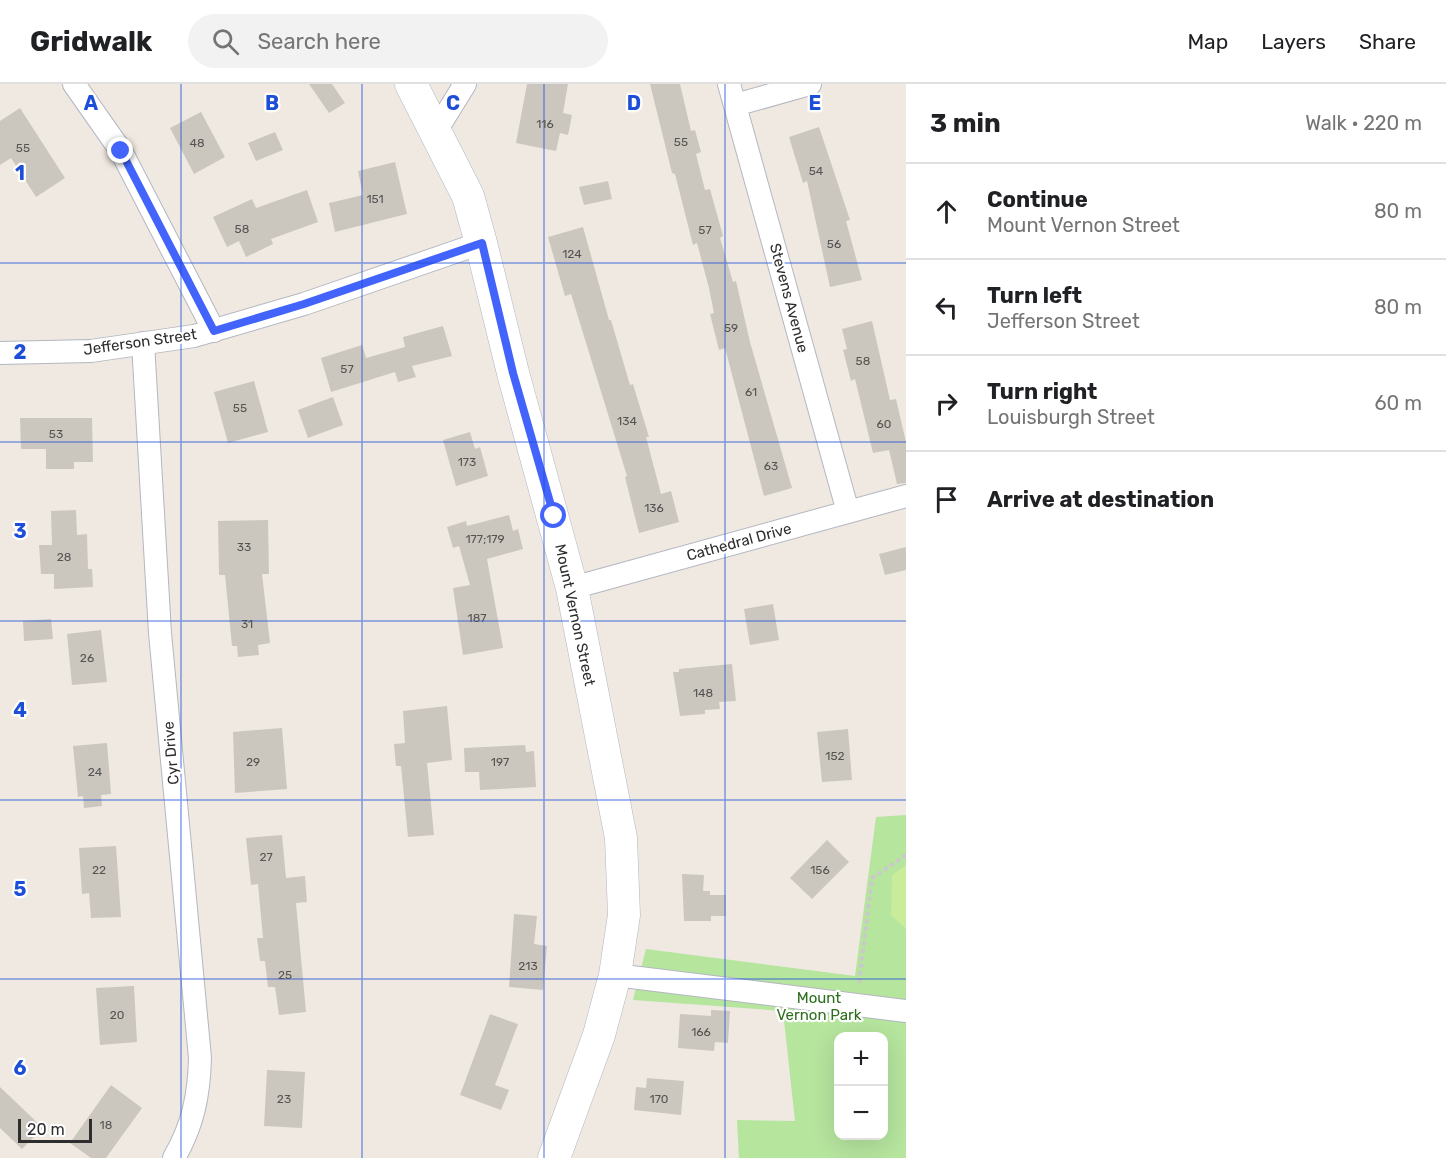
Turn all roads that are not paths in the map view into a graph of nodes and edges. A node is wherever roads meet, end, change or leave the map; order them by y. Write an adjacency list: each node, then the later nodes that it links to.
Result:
1 (74, 84): 8 (street)
2 (411, 84): 6 (main road, Mount Vernon Street)
3 (465, 84): 6 (street)
4 (810, 84): 5 (street)
5 (732, 95): 12 (street, Stevens Avenue)
6 (436, 131): 7 (main road, Mount Vernon Street)
7 (482, 243): 8 (street, Jefferson Street); 13 (main road, Mount Vernon Street)
8 (214, 331): 9 (street, Jefferson Street)
9 (143, 343): 10 (street, Jefferson Street); 16 (street, Cyr Drive)
10 (0, 353)
11 (906, 496): 12 (street, Cathedral Drive)
12 (848, 512): 13 (street, Cathedral Drive)
13 (572, 588): 14 (main road, Mount Vernon Street)
14 (615, 975): 15 (street); 17 (main road, Mount Vernon Street)
15 (906, 1011)
16 (174, 1158)
17 (554, 1158)

